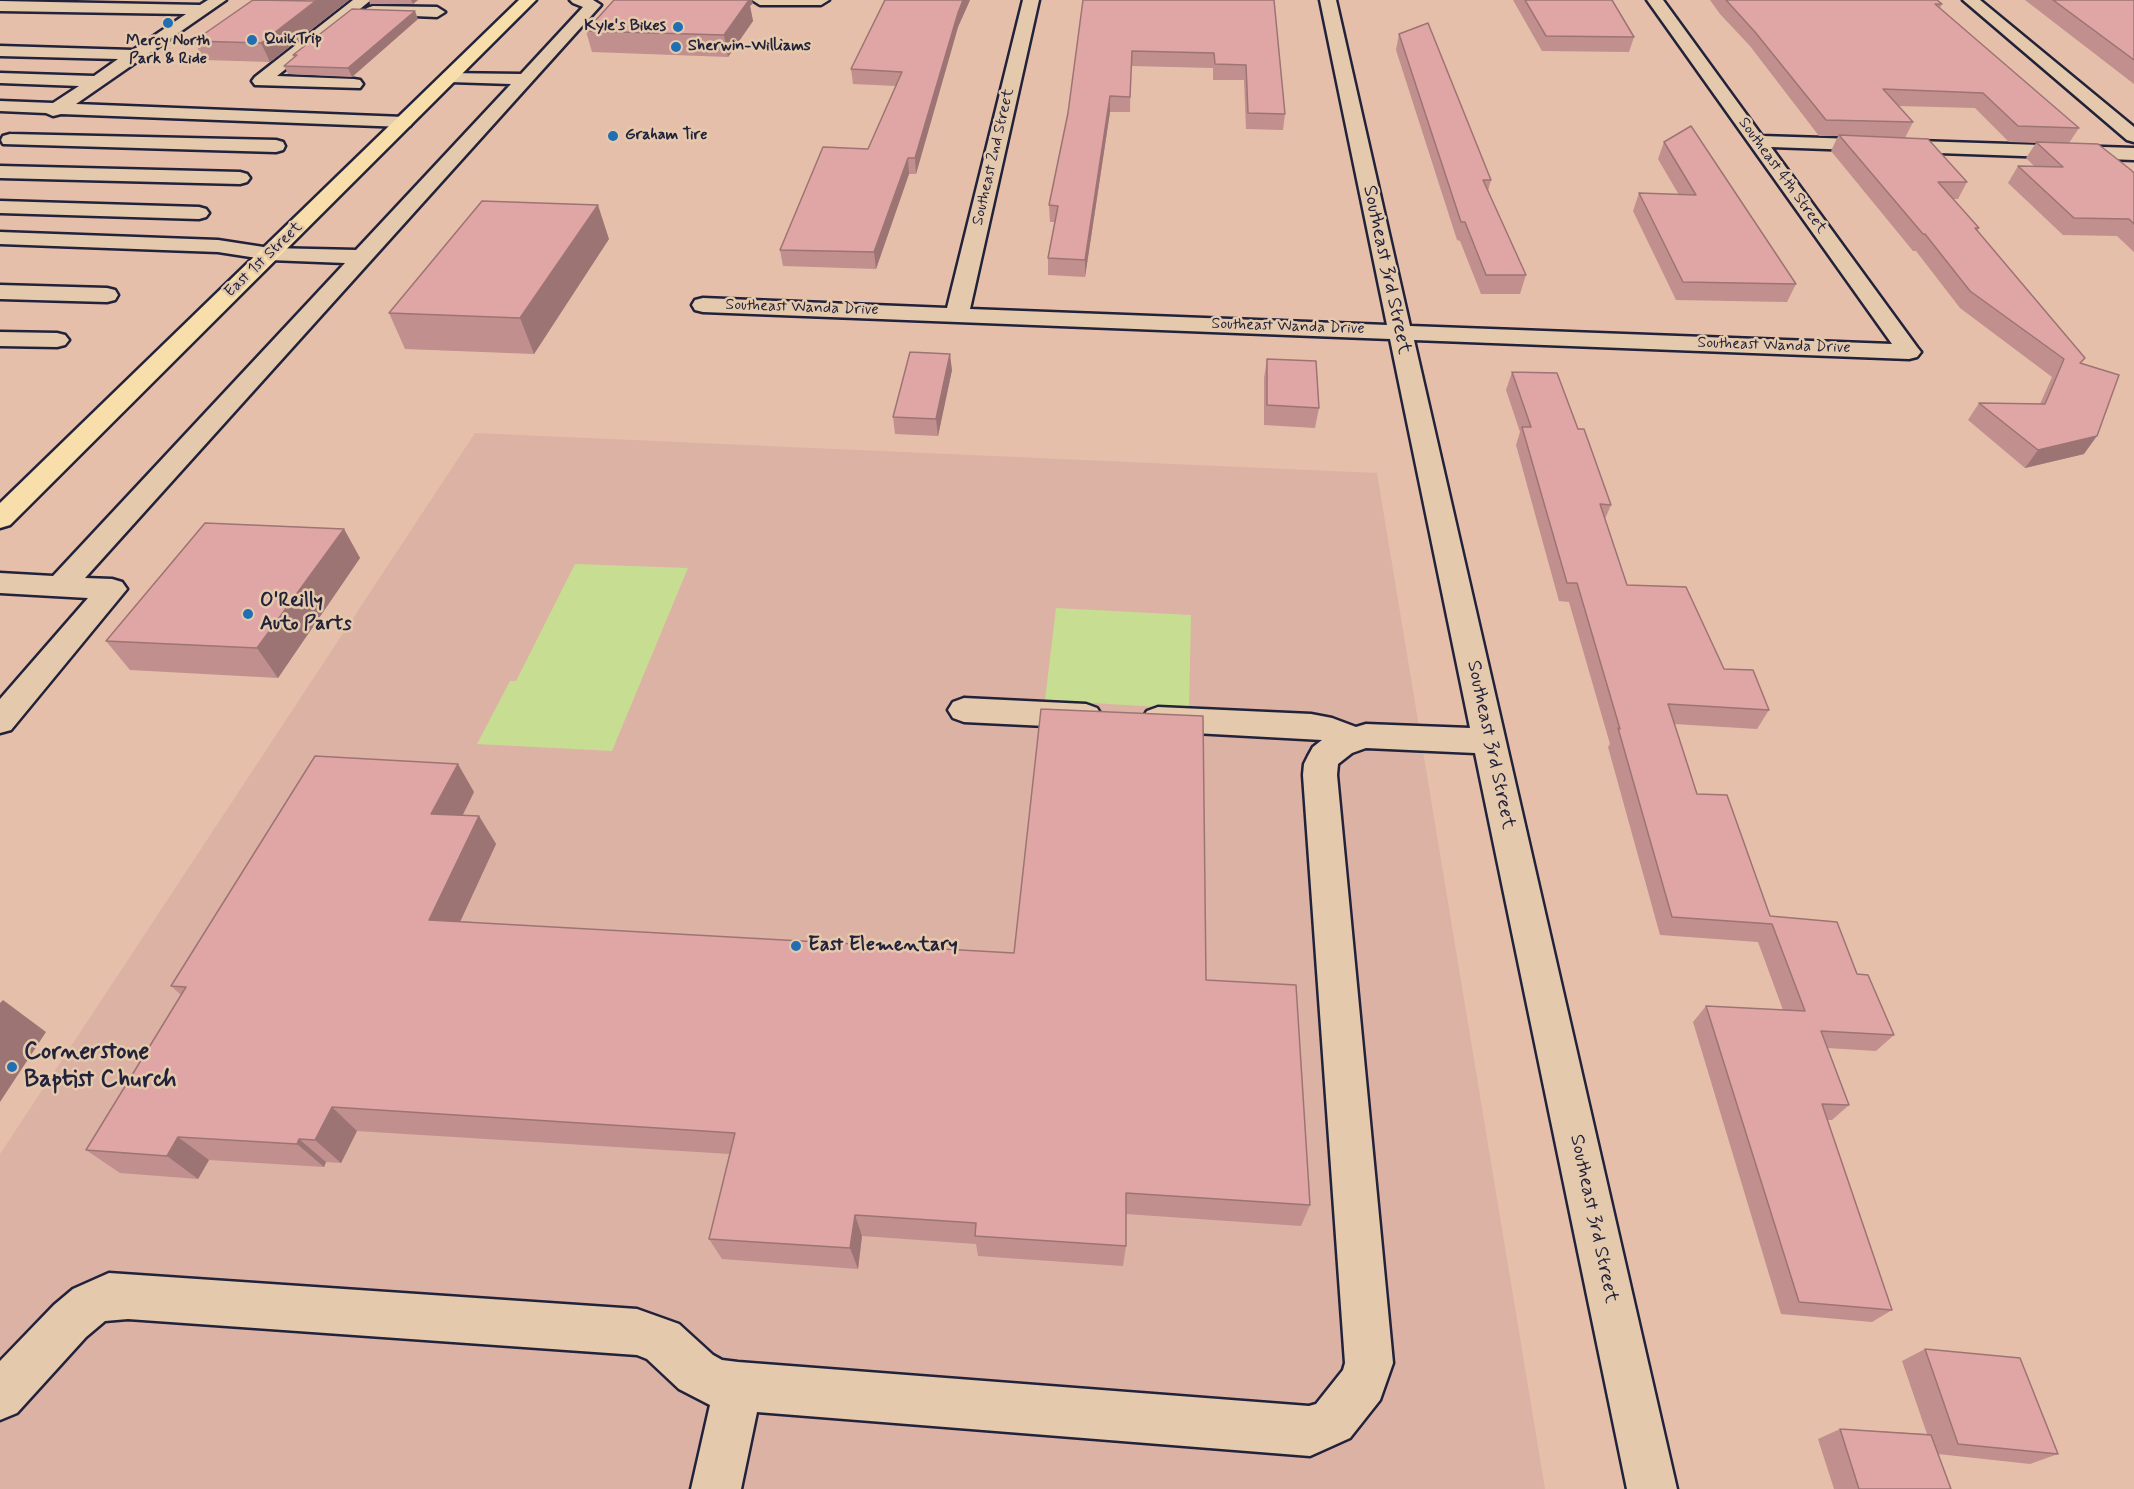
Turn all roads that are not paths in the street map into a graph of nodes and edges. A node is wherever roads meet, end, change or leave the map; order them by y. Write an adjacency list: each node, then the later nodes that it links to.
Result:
1 (218, 0): 13 (street)
2 (528, 0): 21 (main road, East 1st Street)
3 (760, 0): 4 (street)
4 (767, 0): 5 (street)
5 (821, 0)
6 (1031, 0): 45 (street, Southeast 2nd Street)
7 (1328, 0): 46 (street, Southeast 3rd Street)
8 (1655, 0): 30 (street, Southeast 4th Street)
9 (1971, 0): 29 (street)
10 (589, 2): 23 (street)
11 (356, 5): 14 (street); 25 (street)
12 (0, 6): 13 (street)
13 (203, 10): 16 (street)
14 (437, 12)
15 (148, 31): 16 (street)
16 (171, 32): 19 (street)
17 (0, 51): 18 (street)
18 (24, 52): 19 (street); 20 (street)
19 (136, 55): 24 (street)
20 (0, 66)
21 (450, 77): 23 (street); 28 (main road, East 1st Street)
22 (0, 78): 24 (street)
23 (525, 79): 41 (street)
24 (97, 81): 27 (street)
25 (354, 84)
26 (0, 106): 27 (street)
27 (57, 109): 28 (street); 31 (street)
28 (404, 122): 39 (main road, East 1st Street)
29 (2134, 135)
30 (1757, 141): 33 (street); 49 (street, Southeast 4th Street)
31 (5, 143): 32 (street)
32 (276, 147)
33 (2134, 154)
34 (0, 172): 35 (street)
35 (240, 178)
36 (0, 207): 37 (street)
37 (199, 213)
38 (0, 238): 39 (street)
39 (270, 254): 40 (street); 41 (street); 50 (main road, East 1st Street)
40 (0, 257)
41 (364, 257): 52 (street)
42 (0, 292): 43 (street)
43 (106, 295)
44 (703, 304): 45 (street, Southeast Wanda Drive)
45 (957, 314): 46 (street, Southeast Wanda Drive)
46 (1399, 331): 49 (street, Southeast Wanda Drive); 56 (street, Southeast 3rd Street)
47 (0, 339): 48 (street)
48 (57, 340)
49 (1909, 352)
50 (0, 519)
51 (0, 583): 52 (street)
52 (61, 586): 54 (street)
53 (964, 710): 55 (street)
54 (0, 722)
55 (1352, 739): 56 (street); 57 (street)
56 (1489, 741): 60 (street, Southeast 3rd Street)
57 (738, 1386): 58 (street); 59 (street)
58 (0, 1396)
59 (716, 1489)
60 (1652, 1489)

